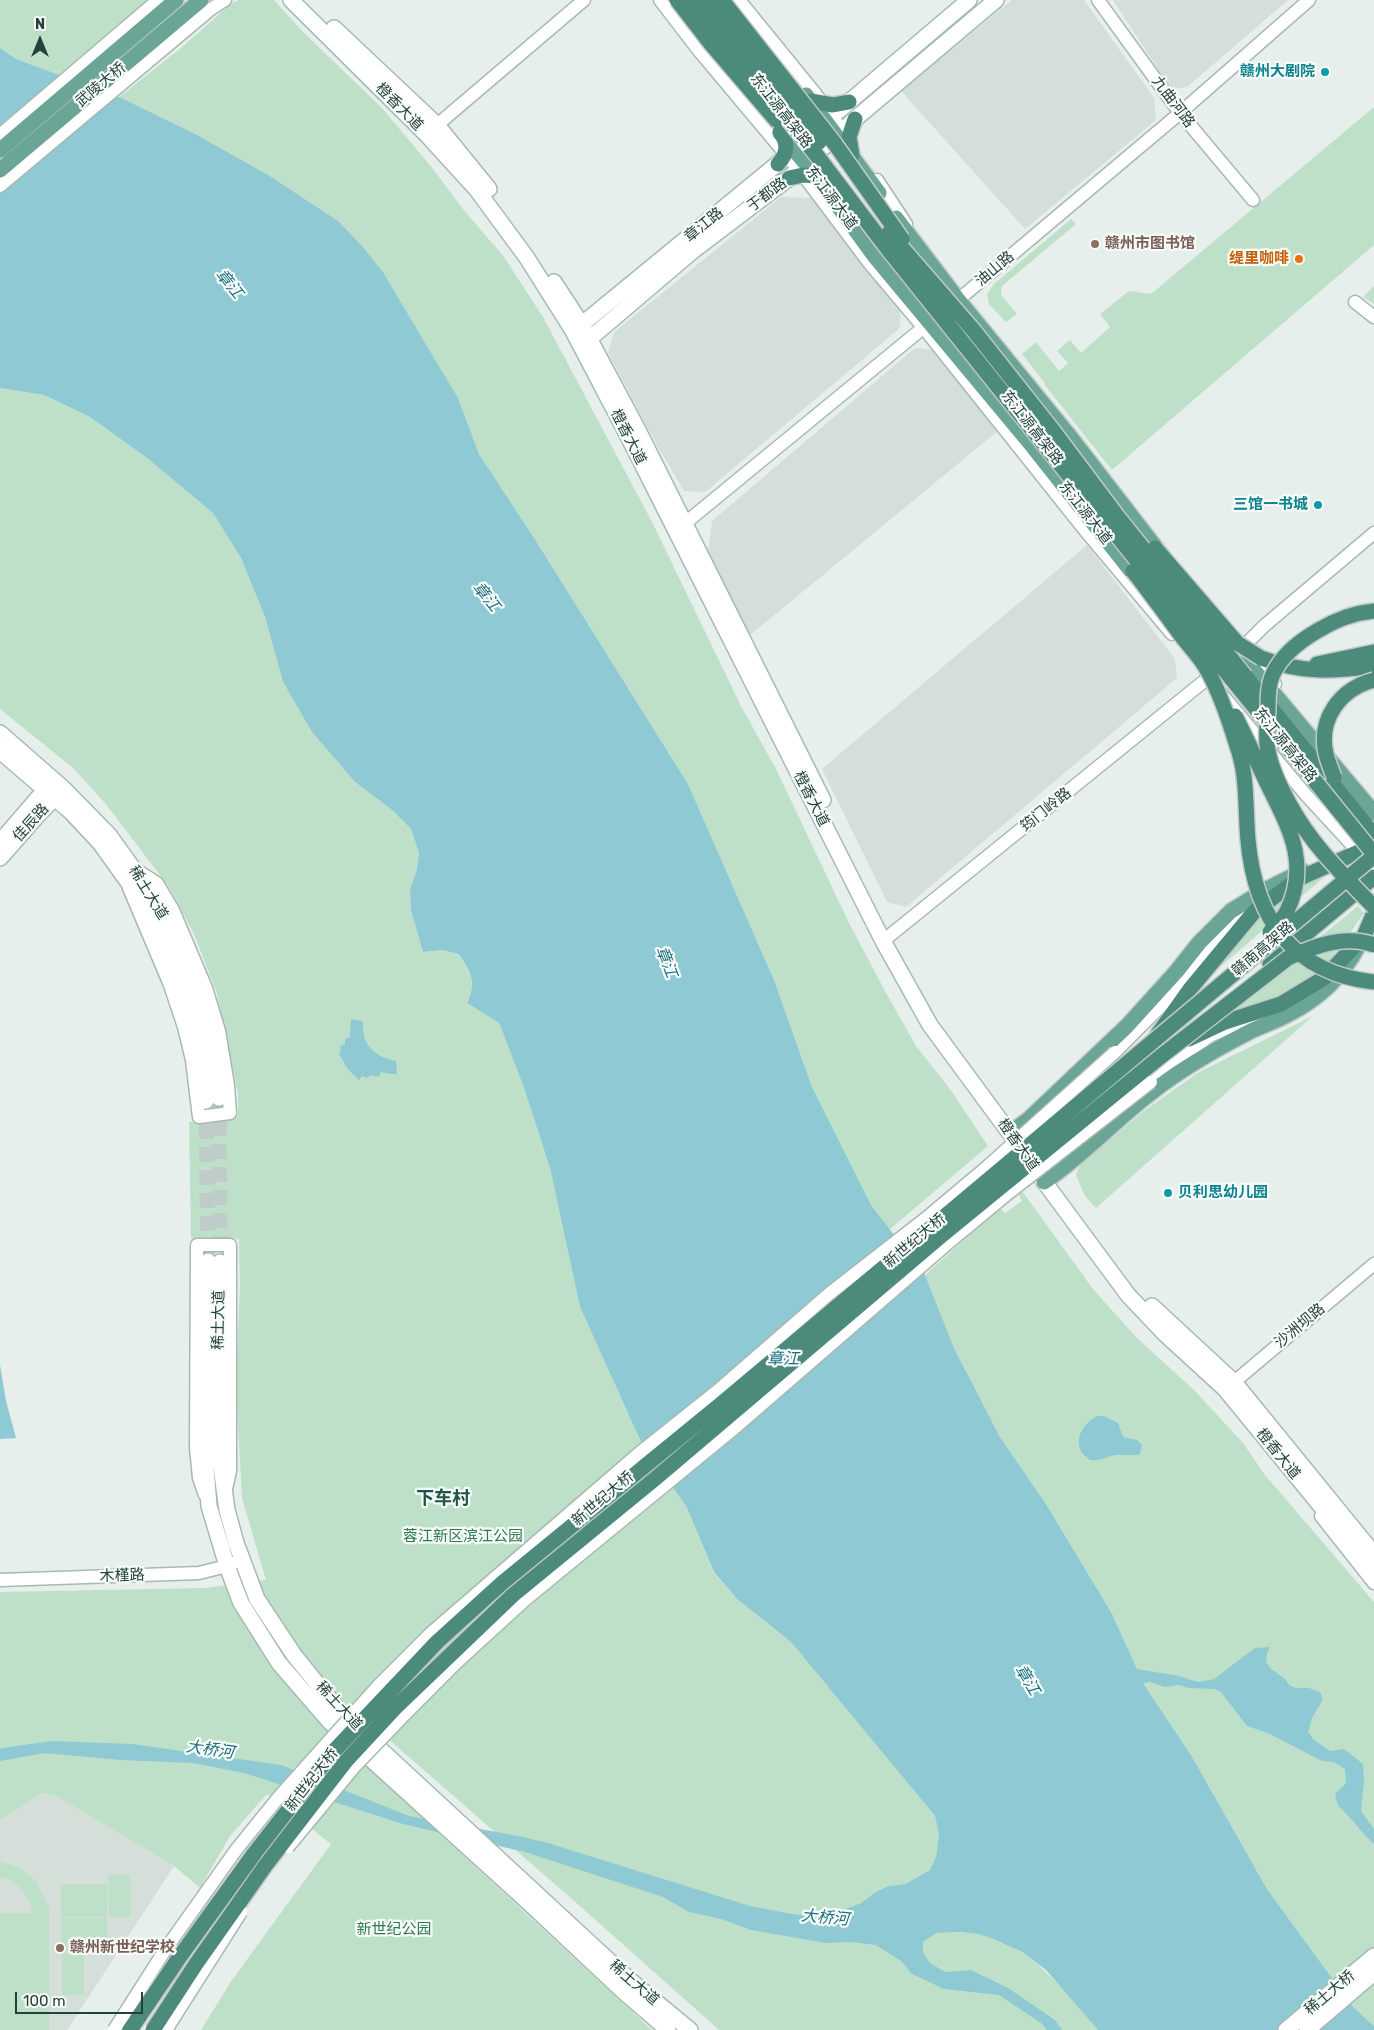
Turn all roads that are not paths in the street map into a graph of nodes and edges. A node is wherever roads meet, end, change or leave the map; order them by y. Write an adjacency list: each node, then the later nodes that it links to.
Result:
1 (158, 0): 25 (street)
2 (176, 0): 28 (main road, 武陵大桥)
3 (202, 0): 29 (main road, 武陵大桥)
4 (225, 0): 31 (street)
5 (292, 0): 24 (main road, 橙香大道)
6 (305, 0): 24 (main road, 橙香大道)
7 (584, 0): 24 (street)
8 (660, 0): 27 (street)
9 (668, 0): 27 (main road, 东江源大道)
10 (677, 0): 38 (highway, bridge)
11 (693, 0): 38 (highway, 东江源高架路, bridge)
12 (708, 0): 38 (highway, 东江源高架路, bridge)
13 (722, 0): 38 (highway, bridge)
14 (730, 0): 21 (main road)
15 (739, 0): 21 (street)
16 (969, 0): 20 (main road)
17 (996, 0): 23 (main road)
18 (1098, 0): 22 (street, 九曲河路)
19 (1309, 0): 22 (street, 油山路)
20 (849, 102): 21 (highway)
21 (822, 108): 26 (main road); 27 (main road, 章江路)
22 (1180, 113): 32 (street, 九曲河路); 33 (street, 油山路)
23 (855, 119): 26 (highway)
24 (431, 130): 37 (main road, 橙香大道)
25 (0, 135)
26 (847, 142): 30 (main road, 于都路); 33 (main road)
27 (784, 149): 30 (main road, 东江源大道); 37 (main road, 章江路)
28 (0, 150)
29 (0, 170)
30 (803, 173): 36 (main road, 东江源大道); 39 (main road, 于都路)
31 (0, 186)
32 (1253, 200)
33 (961, 299): 36 (street, 油山路); 44 (main road)
34 (1355, 302): 35 (street)
35 (1374, 317)
36 (926, 324): 41 (street, 油山路); 48 (street); 56 (main road, 东江源大道)
37 (578, 328): 39 (main road, 橙香大道)
38 (969, 337): 40 (highway, 东江源高架路, bridge)
39 (585, 343): 41 (main road, 橙香大道)
40 (1047, 435): 46 (highway, bridge); 48 (highway, bridge); 56 (highway, 东江源高架路, bridge); 56 (highway, 东江源高架路, bridge)
41 (681, 527): 66 (main road, 橙香大道)
42 (1374, 533): 44 (street)
43 (1374, 611): 64 (highway, bridge)
44 (1241, 648): 53 (street); 54 (main road)
45 (1374, 652): 46 (highway)
46 (1261, 658): 47 (highway)
47 (1374, 666)
48 (1207, 673): 56 (street); 66 (street, 筠门岭路); 69 (highway, bridge); 71 (highway, bridge)
49 (1374, 680): 56 (highway, bridge)
50 (0, 733): 52 (main road, 稀土大道)
51 (0, 751): 52 (main road, 稀土大道)
52 (54, 789): 55 (main road, 佳辰路); 57 (main road, 佳辰路); 60 (main road, 稀土大道)
53 (1374, 803)
54 (1374, 813)
55 (0, 842)
56 (1370, 845): 58 (street); 59 (main road, 东江源大道); 61 (street); 71 (highway, 赣南高架路, bridge); 71 (highway)
57 (0, 858)
58 (1327, 861): 74 (main road); 89 (street, bridge)
59 (1374, 861)
60 (128, 872): 60 (street); 73 (main road, 稀土大道)
61 (1374, 873)
62 (1374, 877): 68 (highway, 赣南高架路, bridge)
63 (1374, 888): 68 (highway, bridge)
64 (1374, 907)
65 (1374, 913): 67 (main road)
66 (887, 939): 74 (main road, 橙香大道)
67 (1369, 940): 70 (main road); 72 (highway); 72 (highway, bridge)
68 (1284, 951): 72 (highway, 赣南高架路, bridge)
69 (1374, 982)
70 (1330, 986): 75 (main road); 92 (street, bridge)
71 (1152, 1042): 90 (highway, 新世纪大桥, bridge)
72 (1160, 1057): 91 (highway, 新世纪大桥, bridge)
73 (213, 1100)
74 (1014, 1130): 75 (main road, 橙香大道)
75 (1049, 1179): 77 (main road, 橙香大道)
76 (1374, 1264): 77 (street, 沙洲坝路)
77 (1229, 1386): 78 (main road, 橙香大道); 81 (main road, 橙香大道)
78 (1282, 1458): 84 (main road, 橙香大道); 86 (street)
79 (225, 1496): 80 (main road, 稀土大道); 80 (street); 82 (main road, 稀土大道)
80 (209, 1506): 83 (main road, 稀土大道)
81 (1374, 1554)
82 (242, 1559): 83 (street, 木槿路); 94 (main road, 稀土大道)
83 (227, 1566): 85 (street, 木槿路); 93 (main road, 稀土大道)
84 (1374, 1571)
85 (0, 1580)
86 (1374, 1583)
87 (1374, 1956): 95 (main road, 稀土大桥)
88 (1374, 1973): 96 (main road, 稀土大桥)
89 (114, 2030)
90 (130, 2030)
91 (153, 2030)
92 (166, 2030)
93 (668, 2030)
94 (690, 2030)
95 (1286, 2030)
96 (1307, 2030)

